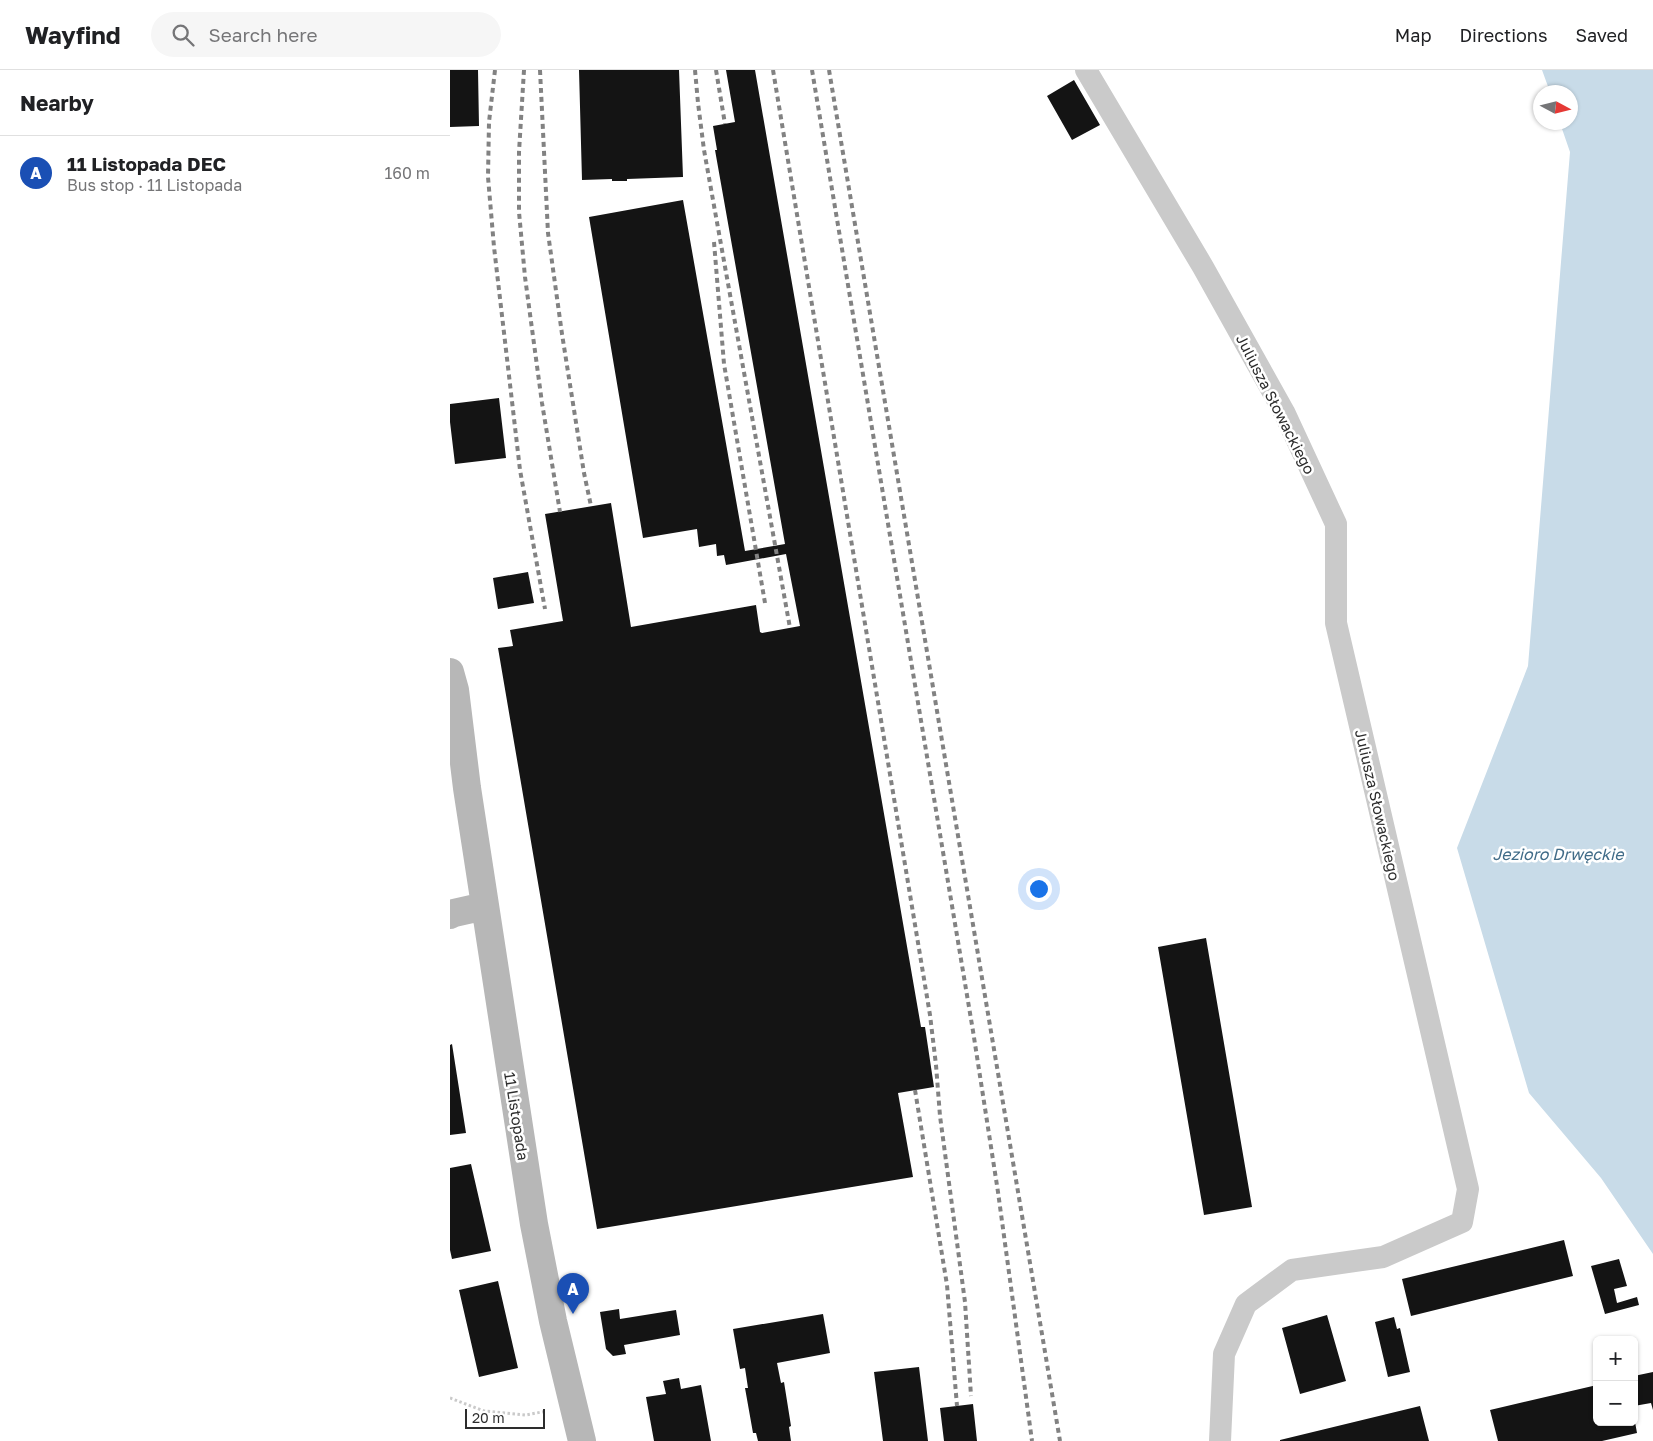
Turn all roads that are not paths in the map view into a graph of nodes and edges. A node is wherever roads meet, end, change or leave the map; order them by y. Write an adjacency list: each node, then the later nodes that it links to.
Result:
1 (1086, 70): 8 (street, Juliusza Słowackiego)
2 (450, 672): 4 (main road, 11 Listopada)
3 (450, 750): 4 (main road, 11 Listopada)
4 (467, 788): 5 (main road, 11 Listopada)
5 (485, 906): 6 (main road); 7 (main road, 11 Listopada)
6 (450, 915)
7 (582, 1441)
8 (1220, 1441)

